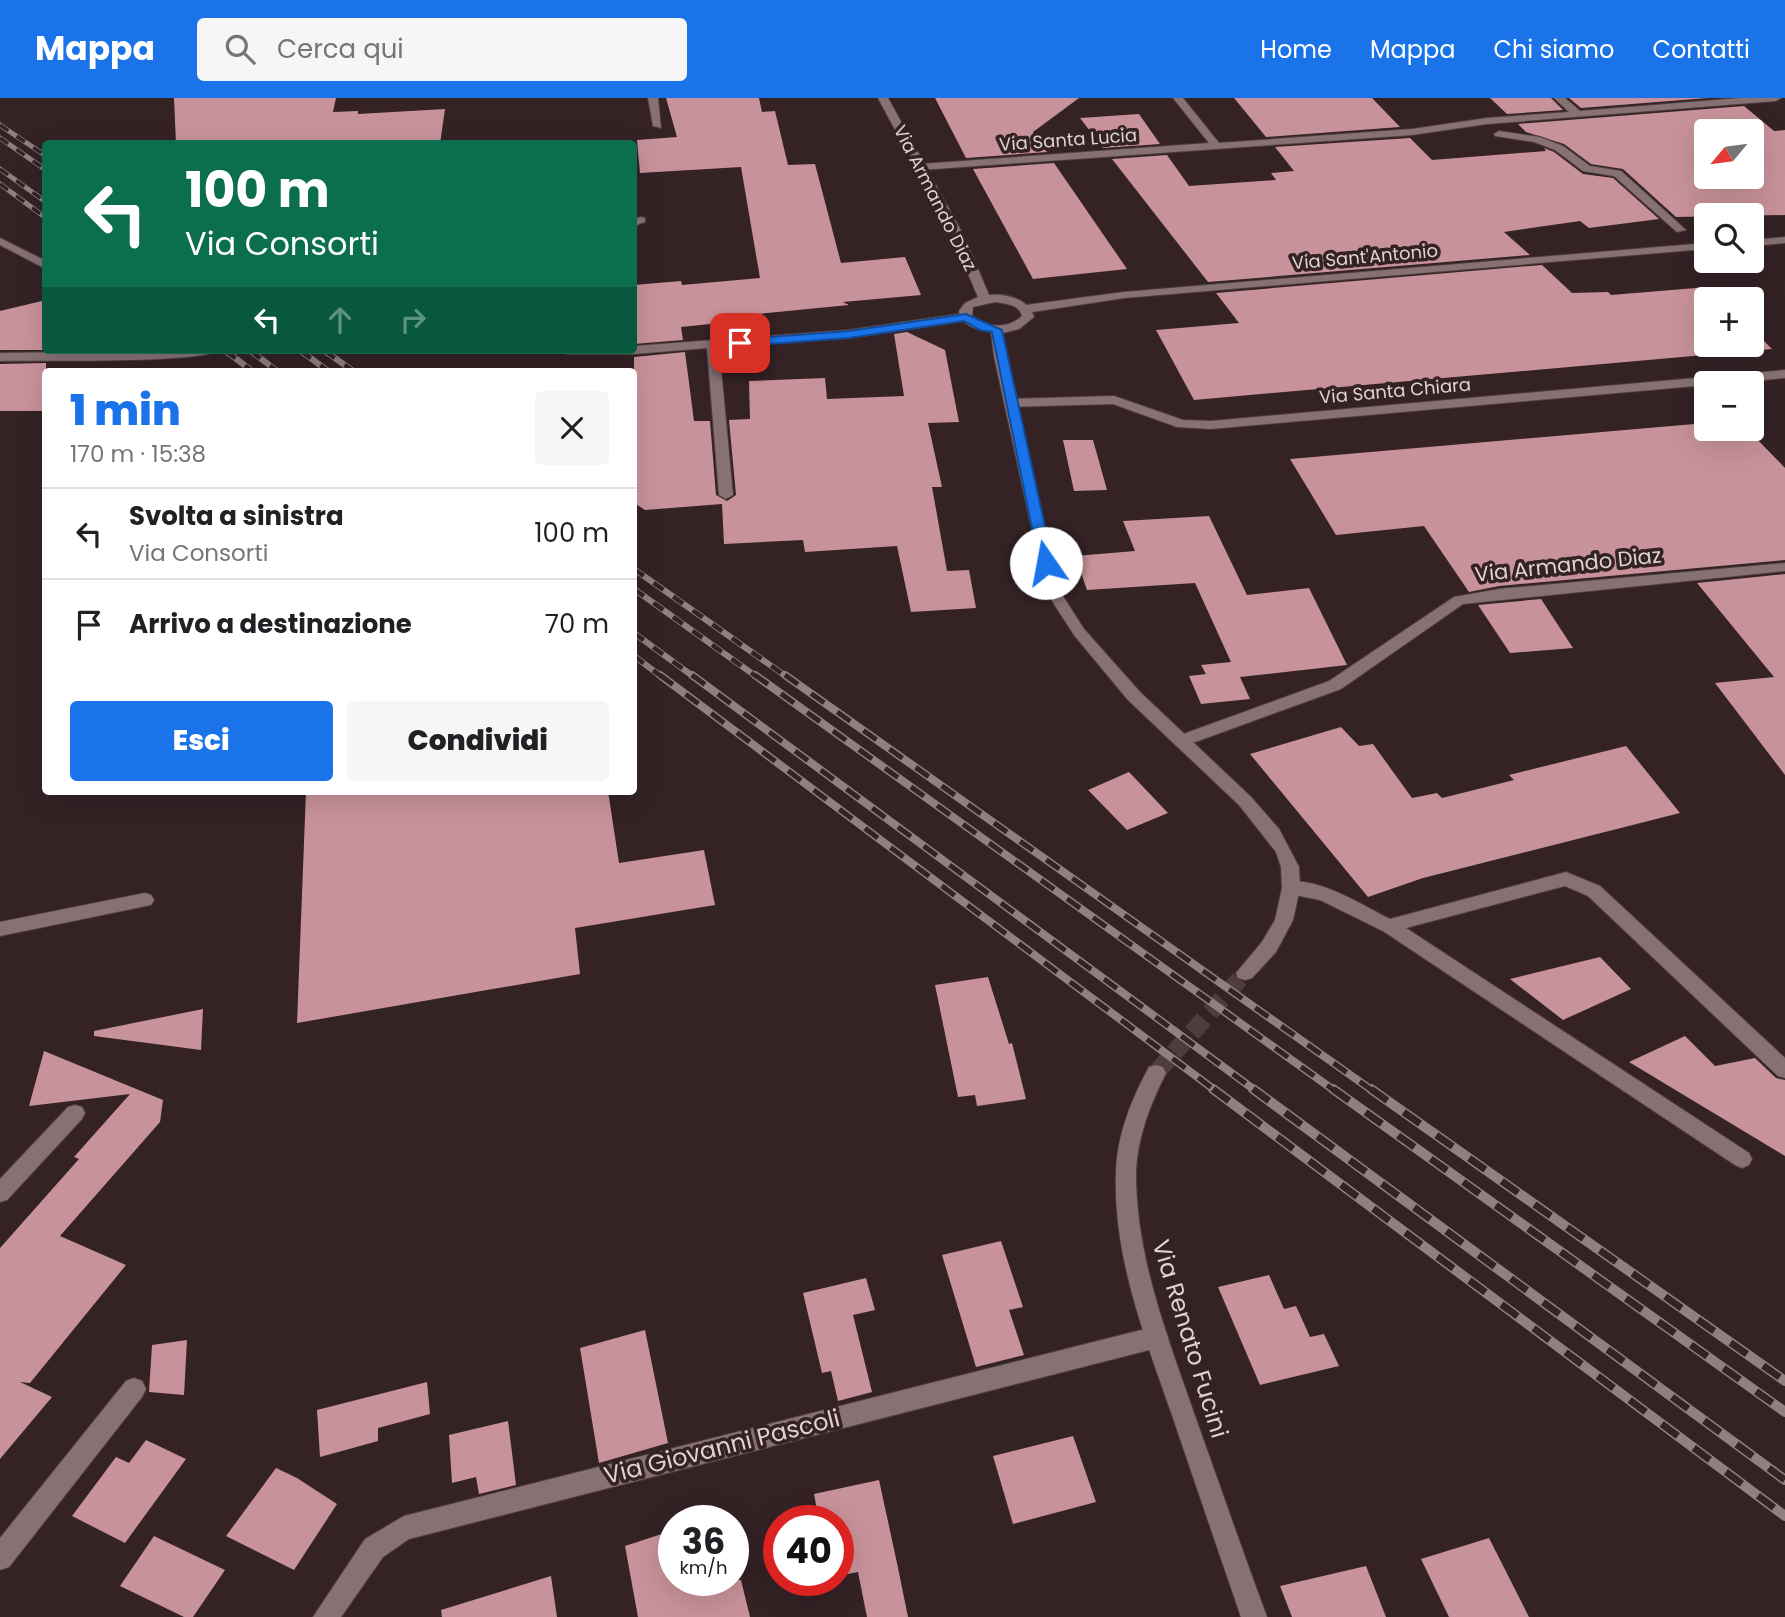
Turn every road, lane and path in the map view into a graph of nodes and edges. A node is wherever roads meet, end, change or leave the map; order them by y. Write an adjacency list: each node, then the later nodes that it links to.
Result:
1 (653, 98): 7 (street)
2 (883, 98): 10 (street, Via Armando Diaz)
3 (1178, 98): 9 (street)
4 (1559, 98): 6 (street)
5 (1776, 98): 6 (street, Via Santa Lucia)
6 (1577, 113): 9 (street, Via Santa Lucia)
7 (658, 126)
8 (1499, 134): 11 (street)
9 (1217, 147): 10 (street, Via Santa Lucia)
10 (921, 167): 19 (street, Via Armando Diaz)
11 (1681, 230)
12 (0, 240): 16 (street)
13 (1785, 240): 14 (street)
14 (1764, 242)
15 (1694, 247): 20 (street, Via Sant'Antonio)
16 (18, 250): 17 (street); 18 (street)
17 (0, 256)
18 (42, 264)
19 (985, 299): 20 (street); 21 (street, Via Armando Diaz)
20 (1026, 309): 22 (street)
21 (966, 317): 22 (street); 23 (street)
22 (997, 330): 28 (street)
23 (713, 345): 24 (street); 29 (street)
24 (637, 350)
25 (187, 354): 26 (street)
26 (0, 357)
27 (1785, 374): 28 (street, Via Santa Chiara)
28 (1011, 403): 31 (street)
29 (726, 495)
30 (1785, 567): 31 (street, Via Armando Diaz)
31 (1181, 741): 32 (street)
32 (1292, 888): 34 (street); 36 (street)
33 (145, 900): 35 (street)
34 (1389, 926): 37 (street); 40 (street)
35 (0, 929)
36 (1245, 973)
37 (1785, 1070)
38 (1156, 1073): 42 (street, Via Renato Fucini)
39 (75, 1113): 41 (street)
40 (1742, 1159)
41 (0, 1193)
42 (1157, 1337): 45 (street, Via Giovanni Pascoli); 46 (street, Via Renato Fucini)
43 (134, 1389): 44 (street)
44 (0, 1558)
45 (326, 1617)
46 (1254, 1617)

